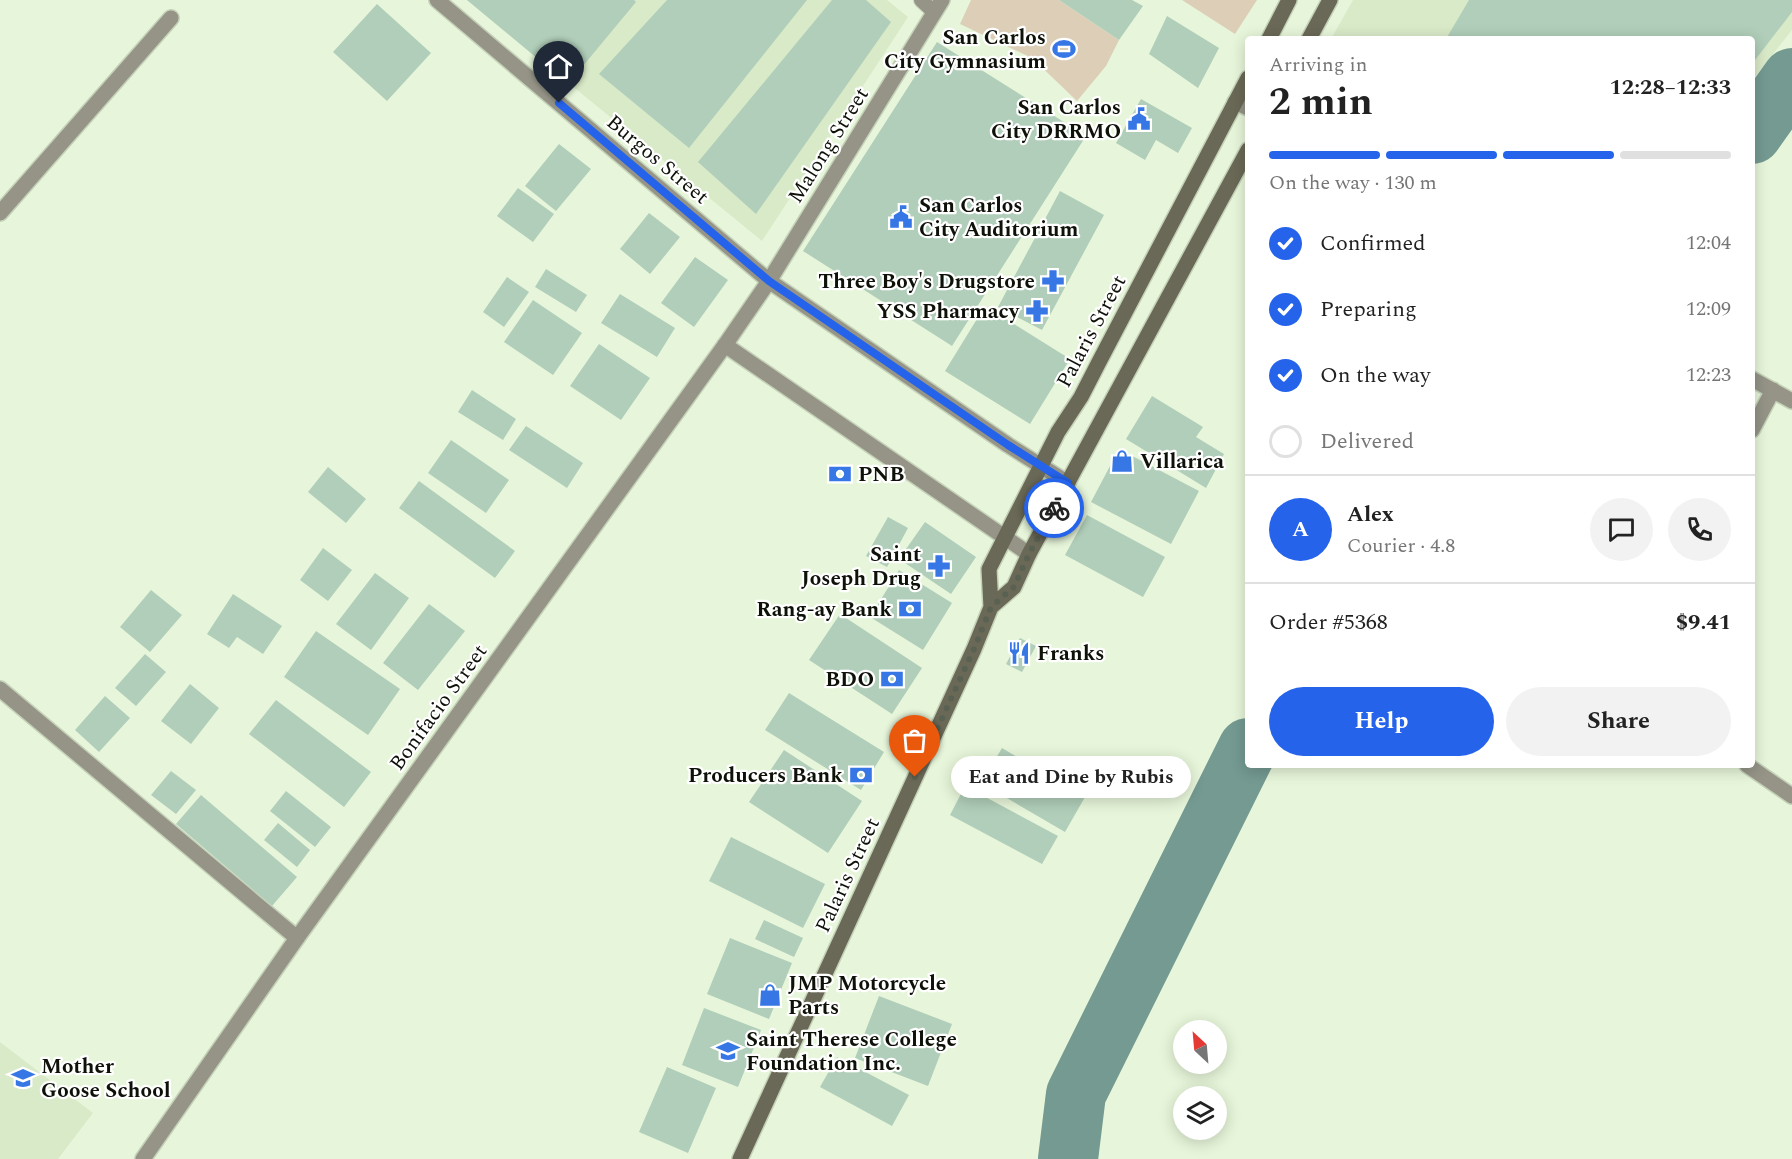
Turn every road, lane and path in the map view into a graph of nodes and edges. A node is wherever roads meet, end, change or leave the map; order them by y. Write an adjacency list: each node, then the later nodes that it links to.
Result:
1 (437, 0): 12 (street, Burgos Street)
2 (921, 0): 5 (lane)
3 (1289, 0): 7 (main road)
4 (1330, 0): 8 (main road)
5 (938, 6): 12 (street, Malong Street)
6 (171, 18): 11 (street)
7 (1271, 36)
8 (1311, 36)
9 (1242, 105): 18 (main road, Palaris Street)
10 (1245, 156): 19 (main road, Palaris Street)
11 (0, 213)
12 (769, 281): 13 (street, Bonifacio Street); 18 (street, Burgos Street)
13 (726, 345): 20 (street); 26 (street, Bonifacio Street)
14 (1755, 380): 15 (street)
15 (1773, 390): 16 (street); 17 (street)
16 (1792, 401)
17 (1755, 424)
18 (1041, 466): 19 (street, Burgos Street); 20 (main road, Palaris Street)
19 (1068, 483): 21 (main road, Palaris Street)
20 (1004, 538): 21 (street); 22 (main road, Palaris Street)
21 (1029, 554): 22 (main road, Palaris Street)
22 (991, 607): 28 (main road, Palaris Street)
23 (0, 689): 26 (street)
24 (1751, 768): 25 (street)
25 (1792, 796)
26 (297, 938): 27 (street, Bonifacio Street)
27 (143, 1159)
28 (740, 1159)

